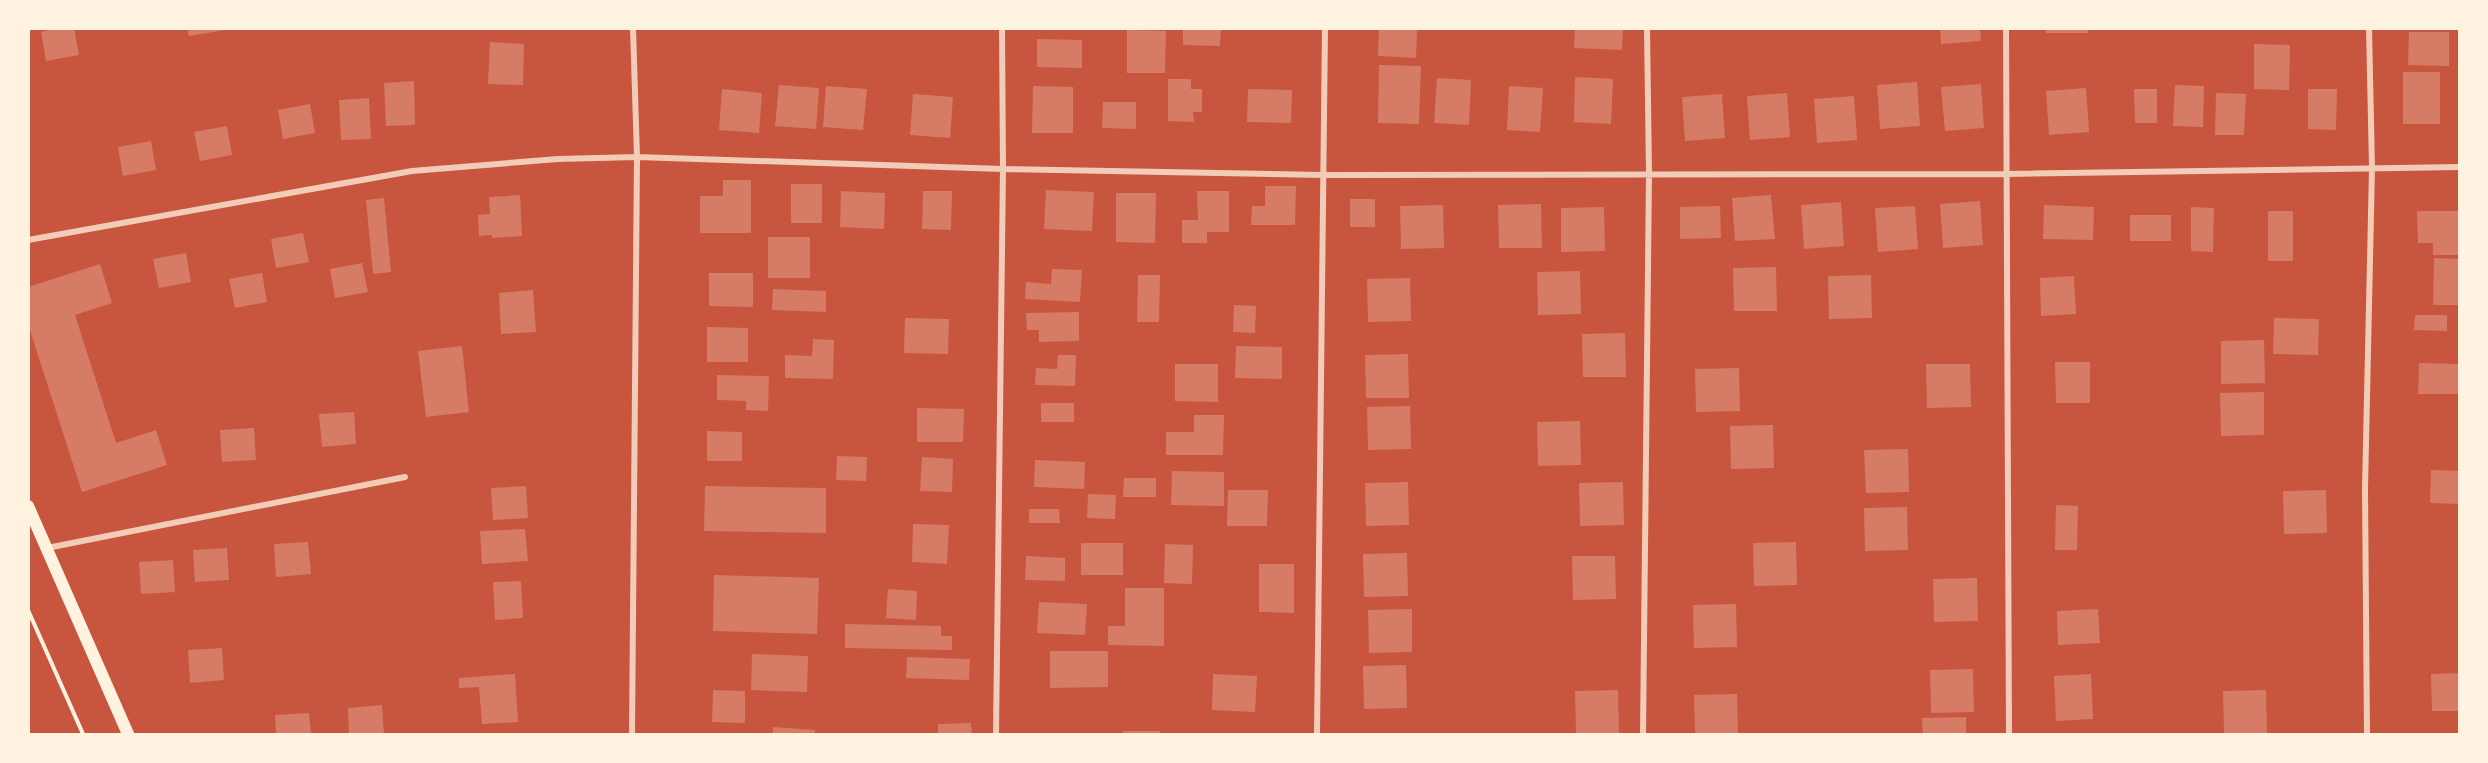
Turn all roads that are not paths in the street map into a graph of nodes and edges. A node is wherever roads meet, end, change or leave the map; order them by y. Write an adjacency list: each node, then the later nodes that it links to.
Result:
1 (633, 28): 7 (street)
2 (1002, 28): 10 (street)
3 (1325, 28): 13 (street)
4 (1647, 28): 11 (street)
5 (2006, 28): 12 (street)
6 (2369, 28): 9 (street)
7 (637, 157): 10 (street); 14 (street); 19 (street)
8 (2460, 167): 9 (street)
9 (2372, 168): 12 (street); 24 (street)
10 (1003, 169): 13 (street); 20 (street)
11 (1649, 174): 12 (street); 13 (street); 22 (street)
12 (2005, 174): 23 (street)
13 (1324, 175): 21 (street)
14 (28, 240)
15 (405, 477): 17 (street)
16 (28, 506): 17 (main road)
17 (47, 548): 18 (main road)
18 (128, 735)
19 (632, 735)
20 (996, 735)
21 (1317, 735)
22 (1643, 735)
23 (2009, 735)
24 (2367, 735)

